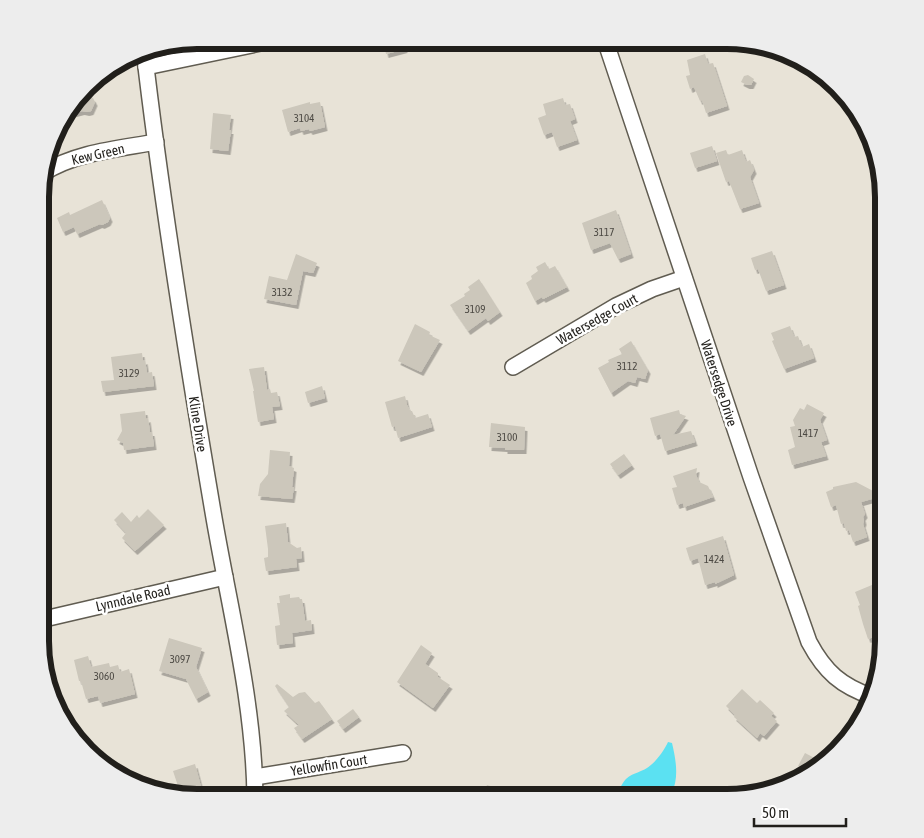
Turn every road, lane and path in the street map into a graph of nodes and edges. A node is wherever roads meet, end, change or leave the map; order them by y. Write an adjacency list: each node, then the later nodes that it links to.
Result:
1 (232, 49): 4 (street)
2 (608, 49): 7 (street, Watersedge Drive)
3 (145, 58): 4 (street, Kline Drive)
4 (146, 67): 5 (street, Kline Drive)
5 (156, 142): 6 (street, Kew Green); 9 (street, Kline Drive)
6 (52, 168)
7 (684, 278): 8 (street, Watersedge Court); 11 (street, Watersedge Drive)
8 (513, 367)
9 (225, 576): 10 (street, Lynndale Road); 13 (street, Kline Drive)
10 (49, 618)
11 (865, 694)
12 (403, 753): 13 (street, Yellowfin Court)
13 (255, 778): 14 (street, Kline Drive)
14 (255, 789)

